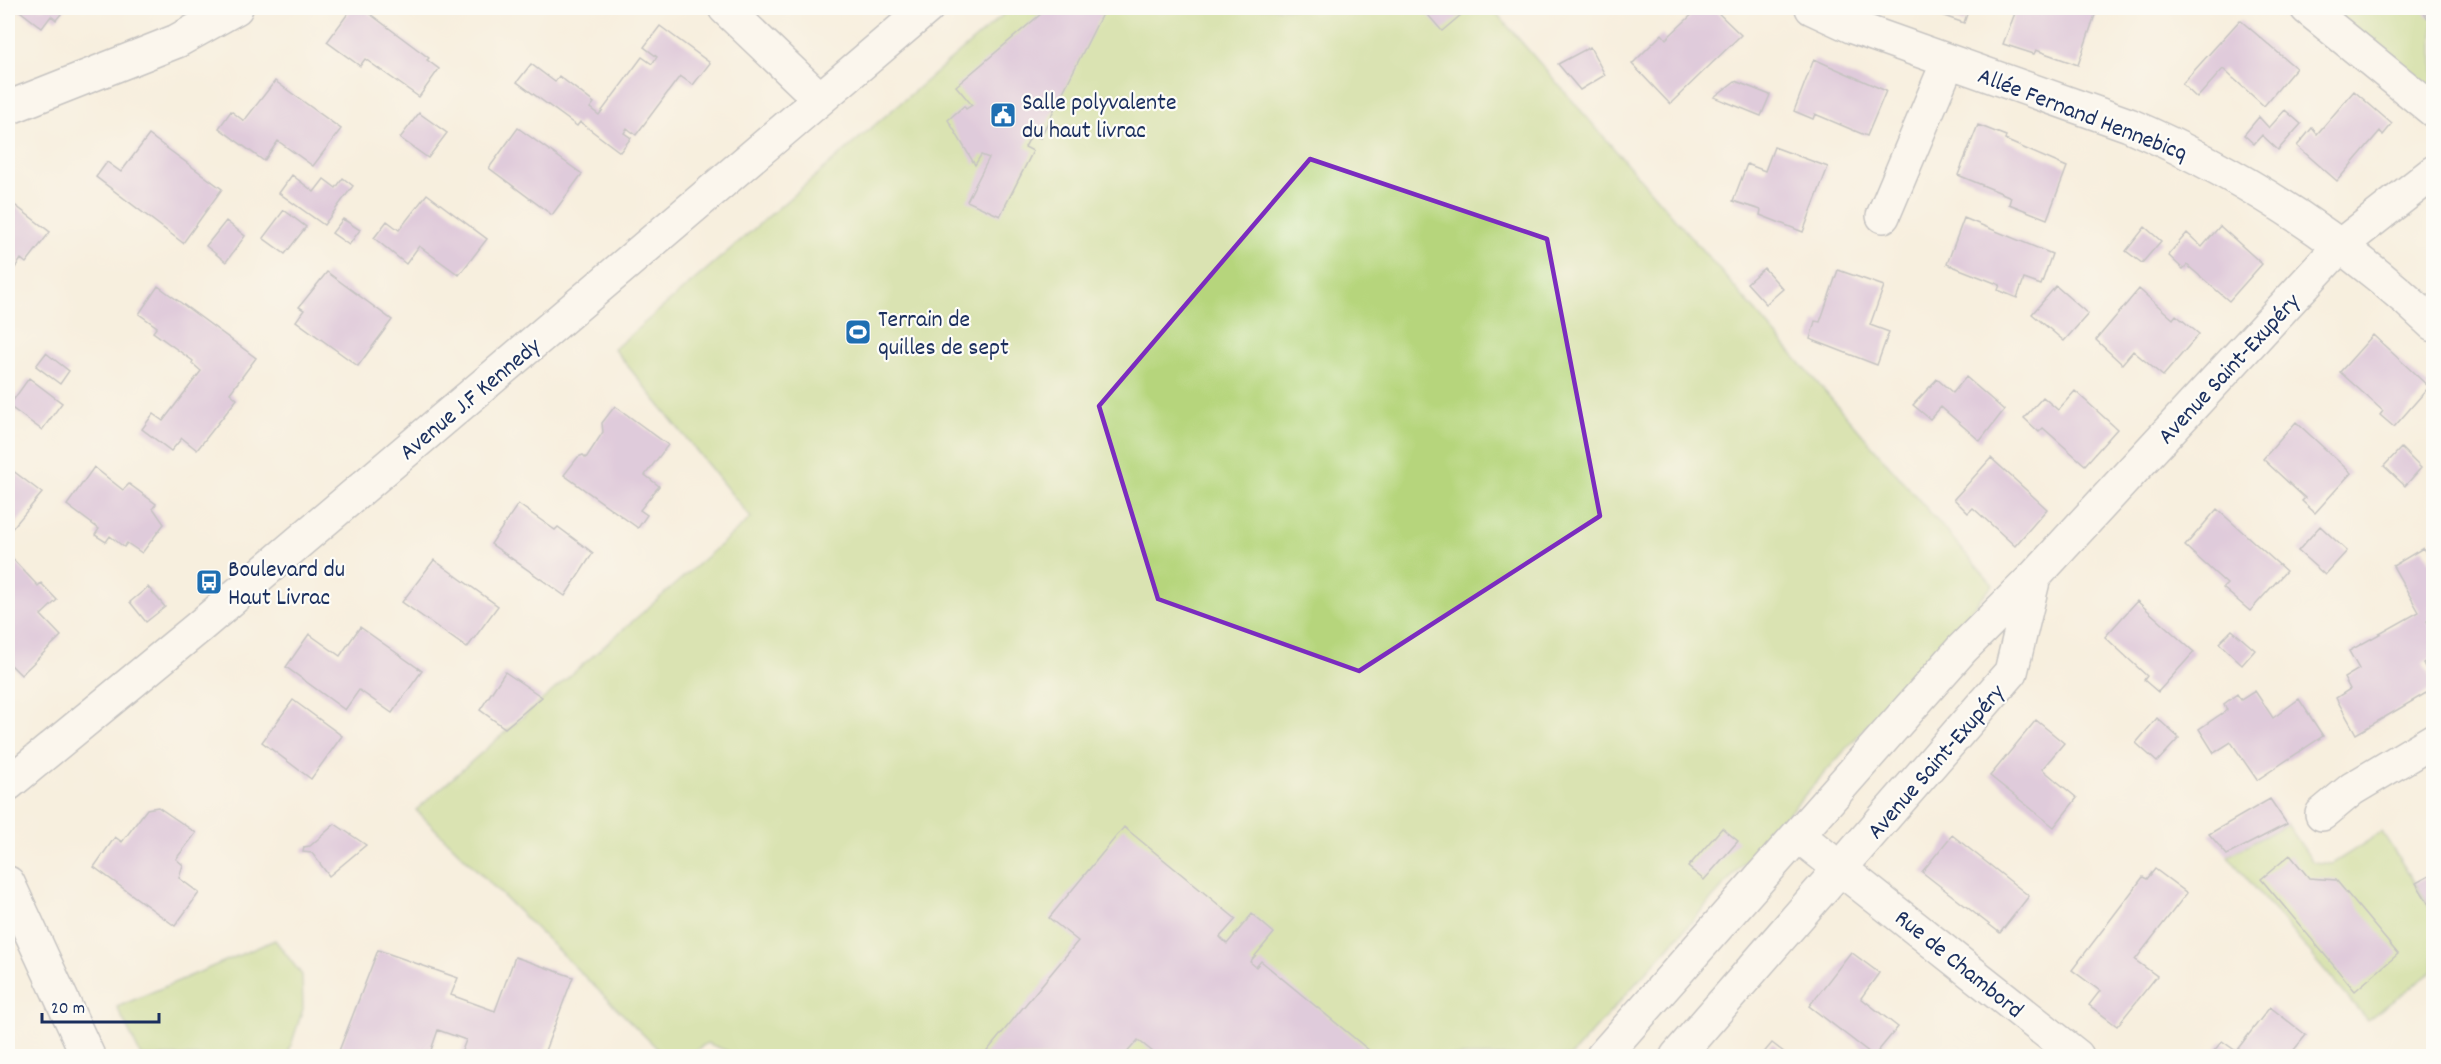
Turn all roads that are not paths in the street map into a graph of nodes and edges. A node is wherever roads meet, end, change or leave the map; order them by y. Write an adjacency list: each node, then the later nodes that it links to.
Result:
1 (236, 8): 8 (street)
2 (725, 8): 7 (street)
3 (927, 8): 7 (street, Avenue J.F Kennedy)
4 (1812, 8): 6 (street, Allée Fernand Hennebicq)
5 (2307, 8): 9 (street)
6 (1947, 62): 11 (street); 12 (street, Allée Fernand Hennebicq)
7 (820, 99): 16 (street, Avenue J.F Kennedy)
8 (8, 108)
9 (2433, 111)
10 (2433, 171): 12 (street, Avenue Saint-Exupéry)
11 (1883, 216)
12 (2341, 245): 13 (street, Allée Fernand Hennebicq); 14 (street, Avenue Saint-Exupéry)
13 (2433, 325)
14 (2034, 577): 18 (street, Avenue Saint-Exupéry); 19 (street, Avenue Saint-Exupéry)
15 (2433, 740): 17 (street)
16 (8, 784)
17 (2322, 814)
18 (1799, 837): 19 (street); 22 (street, Avenue Saint-Exupéry)
19 (1842, 869): 23 (street, Avenue Saint-Exupéry); 24 (street, Rue de Chambord)
20 (8, 883): 21 (street)
21 (88, 1056)
22 (1603, 1056)
23 (1677, 1056)
24 (2077, 1056)

